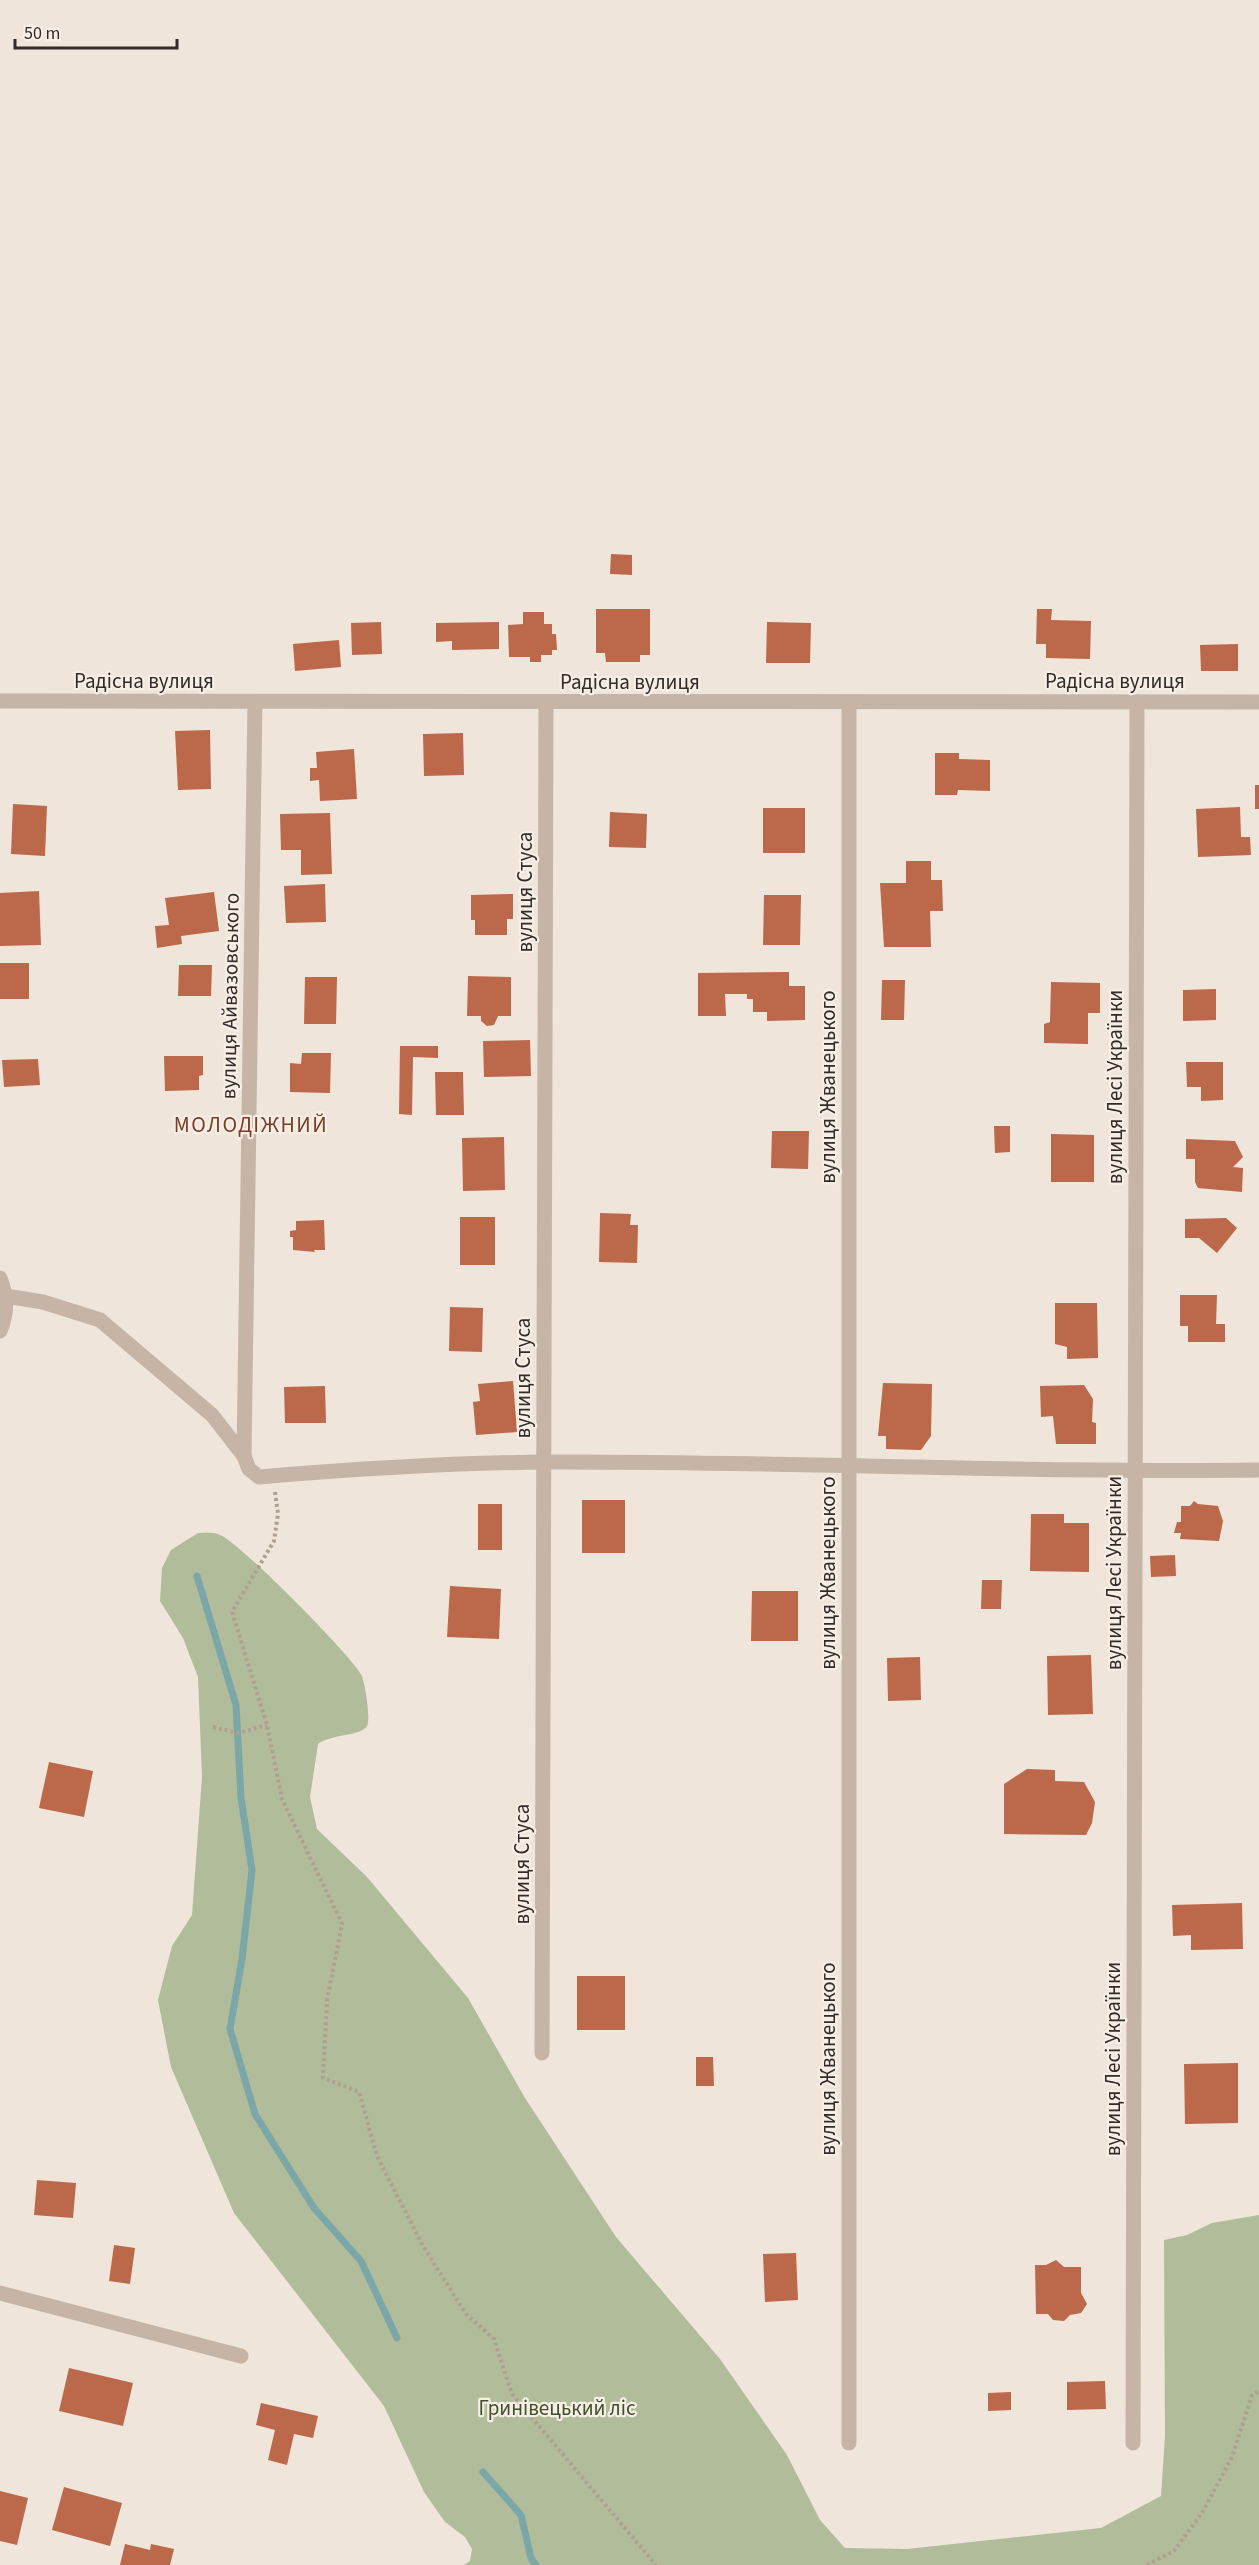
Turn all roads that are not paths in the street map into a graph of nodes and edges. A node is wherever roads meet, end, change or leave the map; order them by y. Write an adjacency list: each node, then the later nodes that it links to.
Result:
1 (0, 702): 2 (street, Радісна вулиця)
2 (255, 702): 5 (street, Радісна вулиця); 11 (street, вулиця Айвазовського)
3 (1137, 702): 4 (street, Радісна вулиця); 6 (street, Радісна вулиця); 14 (street, вулиця Лесі Українки)
4 (1259, 702)
5 (546, 703): 6 (street, Радісна вулиця); 10 (street, вулиця Стуса)
6 (849, 703): 12 (street, вулиця Жванецького)
7 (0, 1278): 8 (street)
8 (6, 1296): 9 (street); 11 (street)
9 (0, 1331)
10 (544, 1462): 11 (street); 12 (street); 15 (street, вулиця Стуса)
11 (247, 1463)
12 (849, 1467): 14 (street); 18 (street, вулиця Жванецького)
13 (1259, 1470): 14 (street)
14 (1135, 1472): 19 (street, вулиця Лесі Українки)
15 (542, 2053)
16 (0, 2294): 17 (street)
17 (241, 2356)
18 (849, 2443)
19 (1133, 2443)

